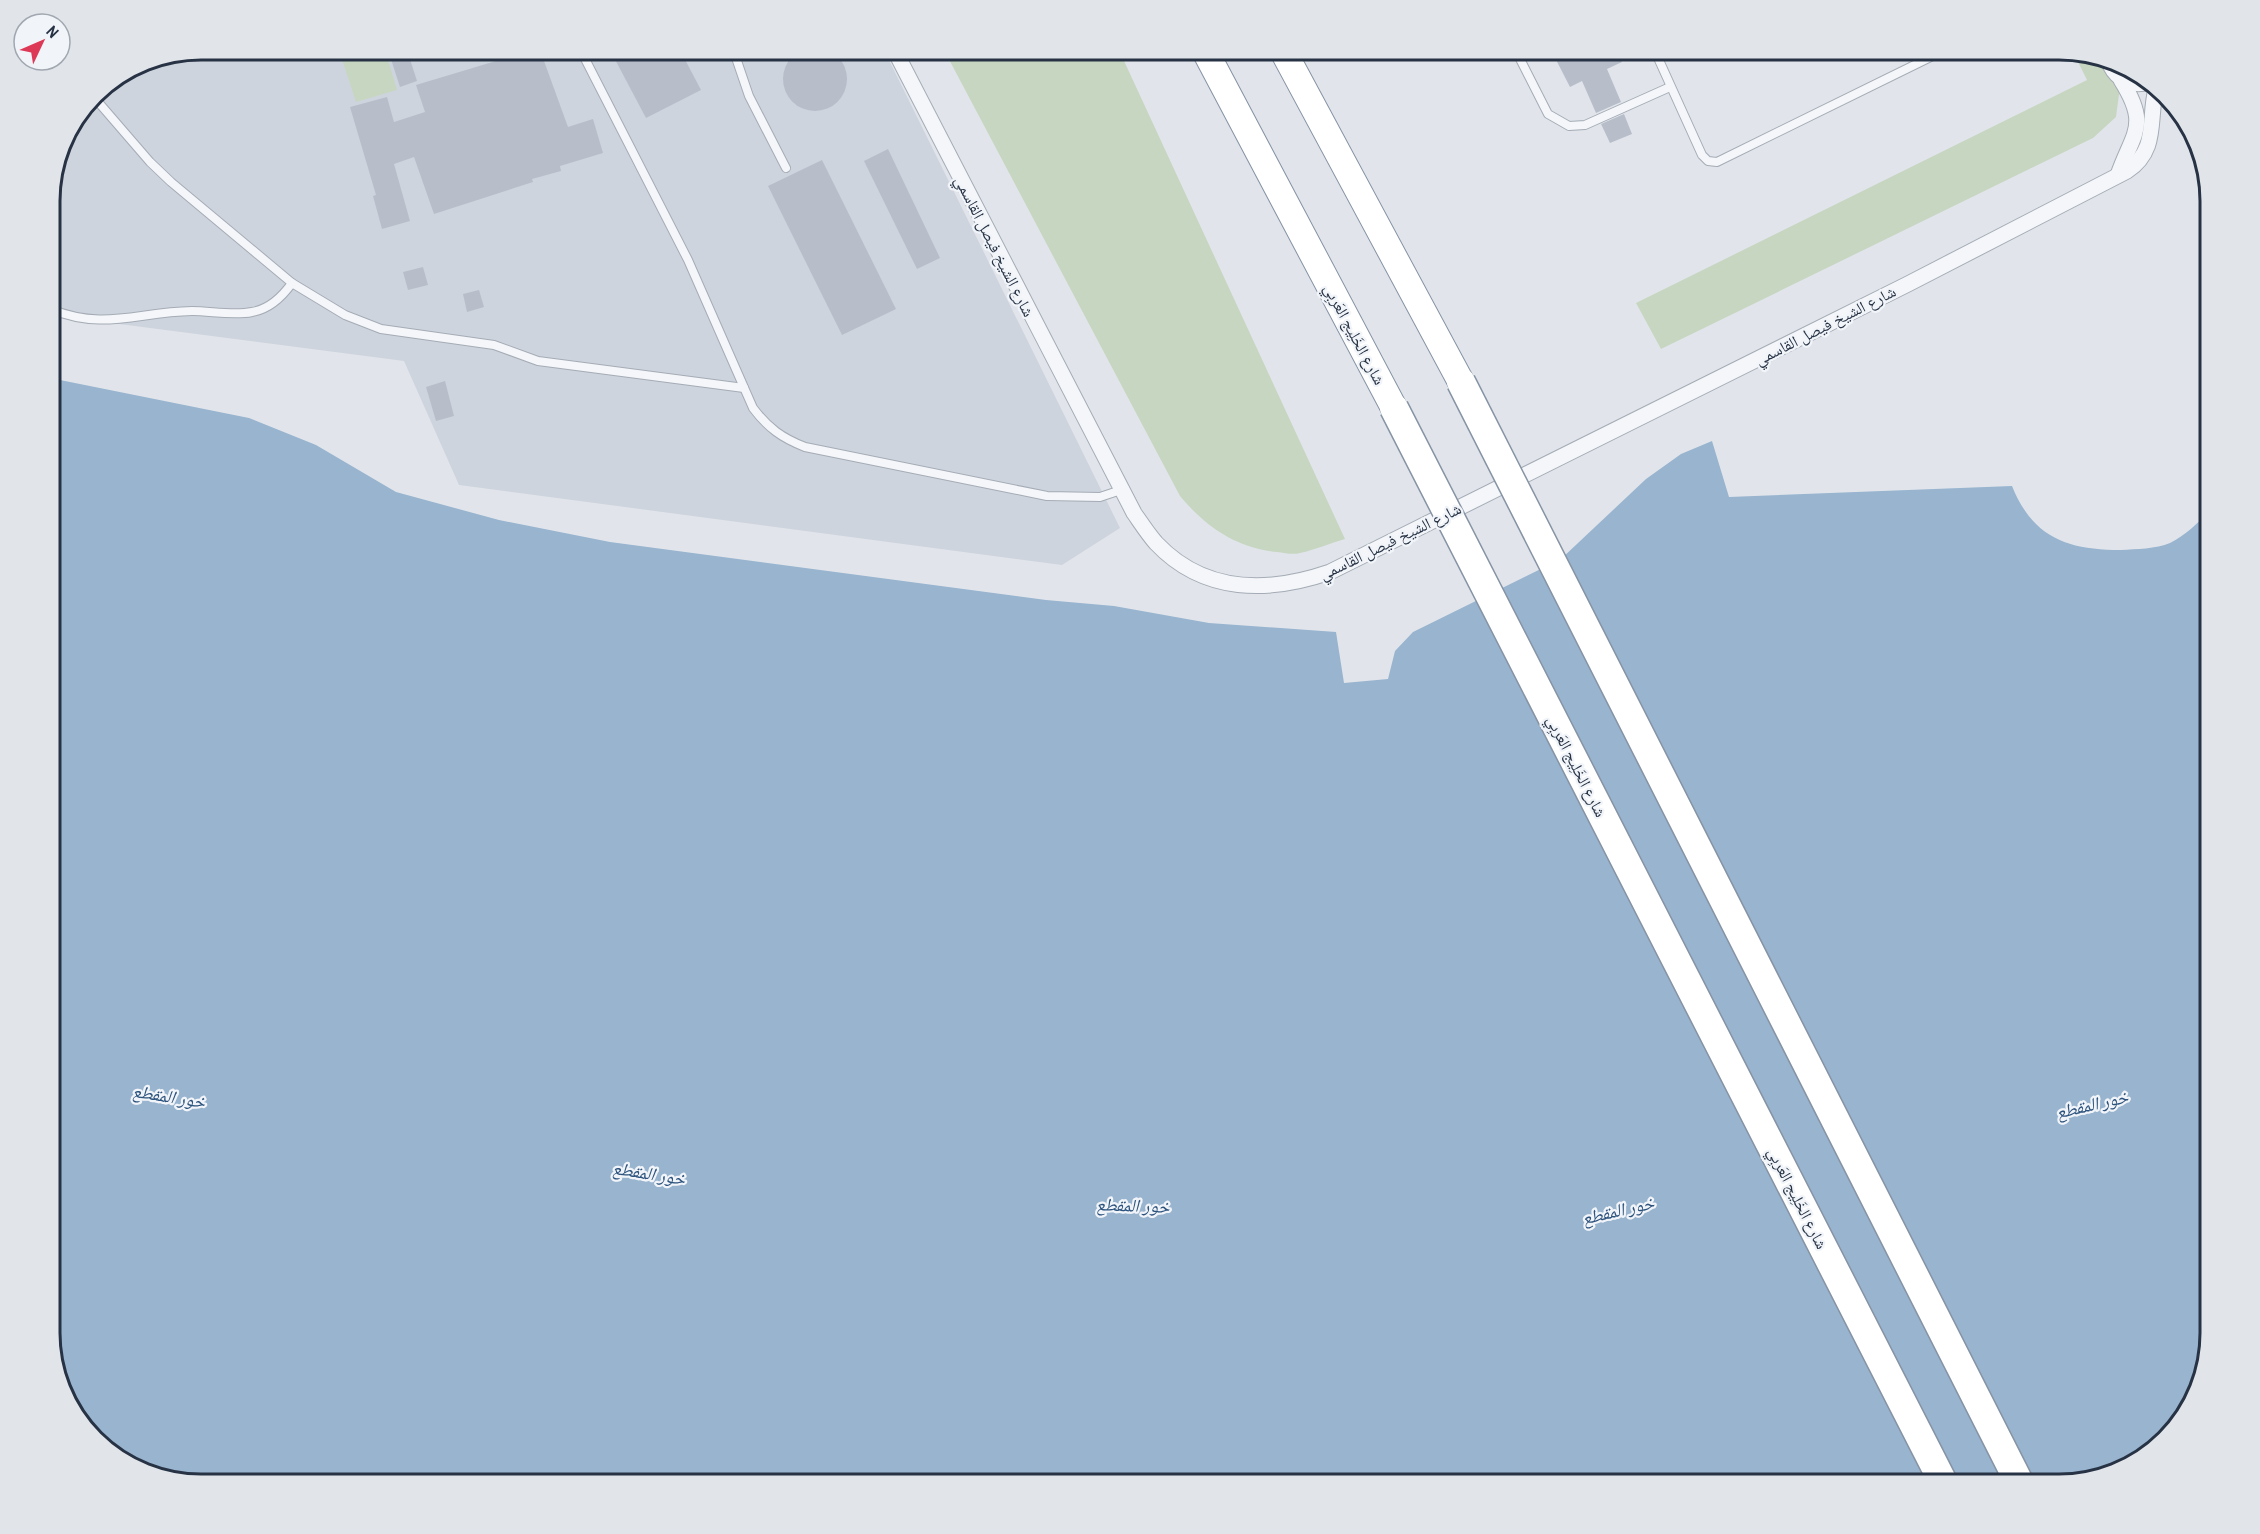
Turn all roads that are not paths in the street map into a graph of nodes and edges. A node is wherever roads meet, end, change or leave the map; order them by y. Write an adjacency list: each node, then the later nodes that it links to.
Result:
1 (585, 60): 22 (lane)
2 (737, 60): 17 (lane)
3 (899, 60): 24 (street, شارع الشيخ فيصل القاسمي)
4 (1209, 60): 23 (highway, شارع الخَلِيج العَربِي)
5 (1287, 60): 14 (highway)
6 (1293, 60): 14 (highway)
7 (1520, 60): 13 (lane)
8 (1658, 60): 13 (lane)
9 (1926, 60): 13 (lane)
10 (2116, 73): 11 (street)
11 (2121, 80): 12 (street); 18 (street)
12 (2138, 85)
13 (1670, 87)
14 (1304, 91): 21 (highway)
15 (2155, 98): 18 (street, شارع الشيخ فيصل القاسمي)
16 (99, 103): 19 (lane)
17 (786, 168)
18 (2118, 175): 24 (street, شارع الشيخ فيصل القاسمي)
19 (292, 283): 20 (lane); 22 (lane)
20 (60, 313)
21 (1461, 382): 26 (highway, bridge)
22 (744, 388): 24 (lane)
23 (1394, 408): 25 (highway, شارع الخَلِيج العَربِي, bridge)
24 (1121, 490)
25 (1938, 1474)
26 (2014, 1474)

